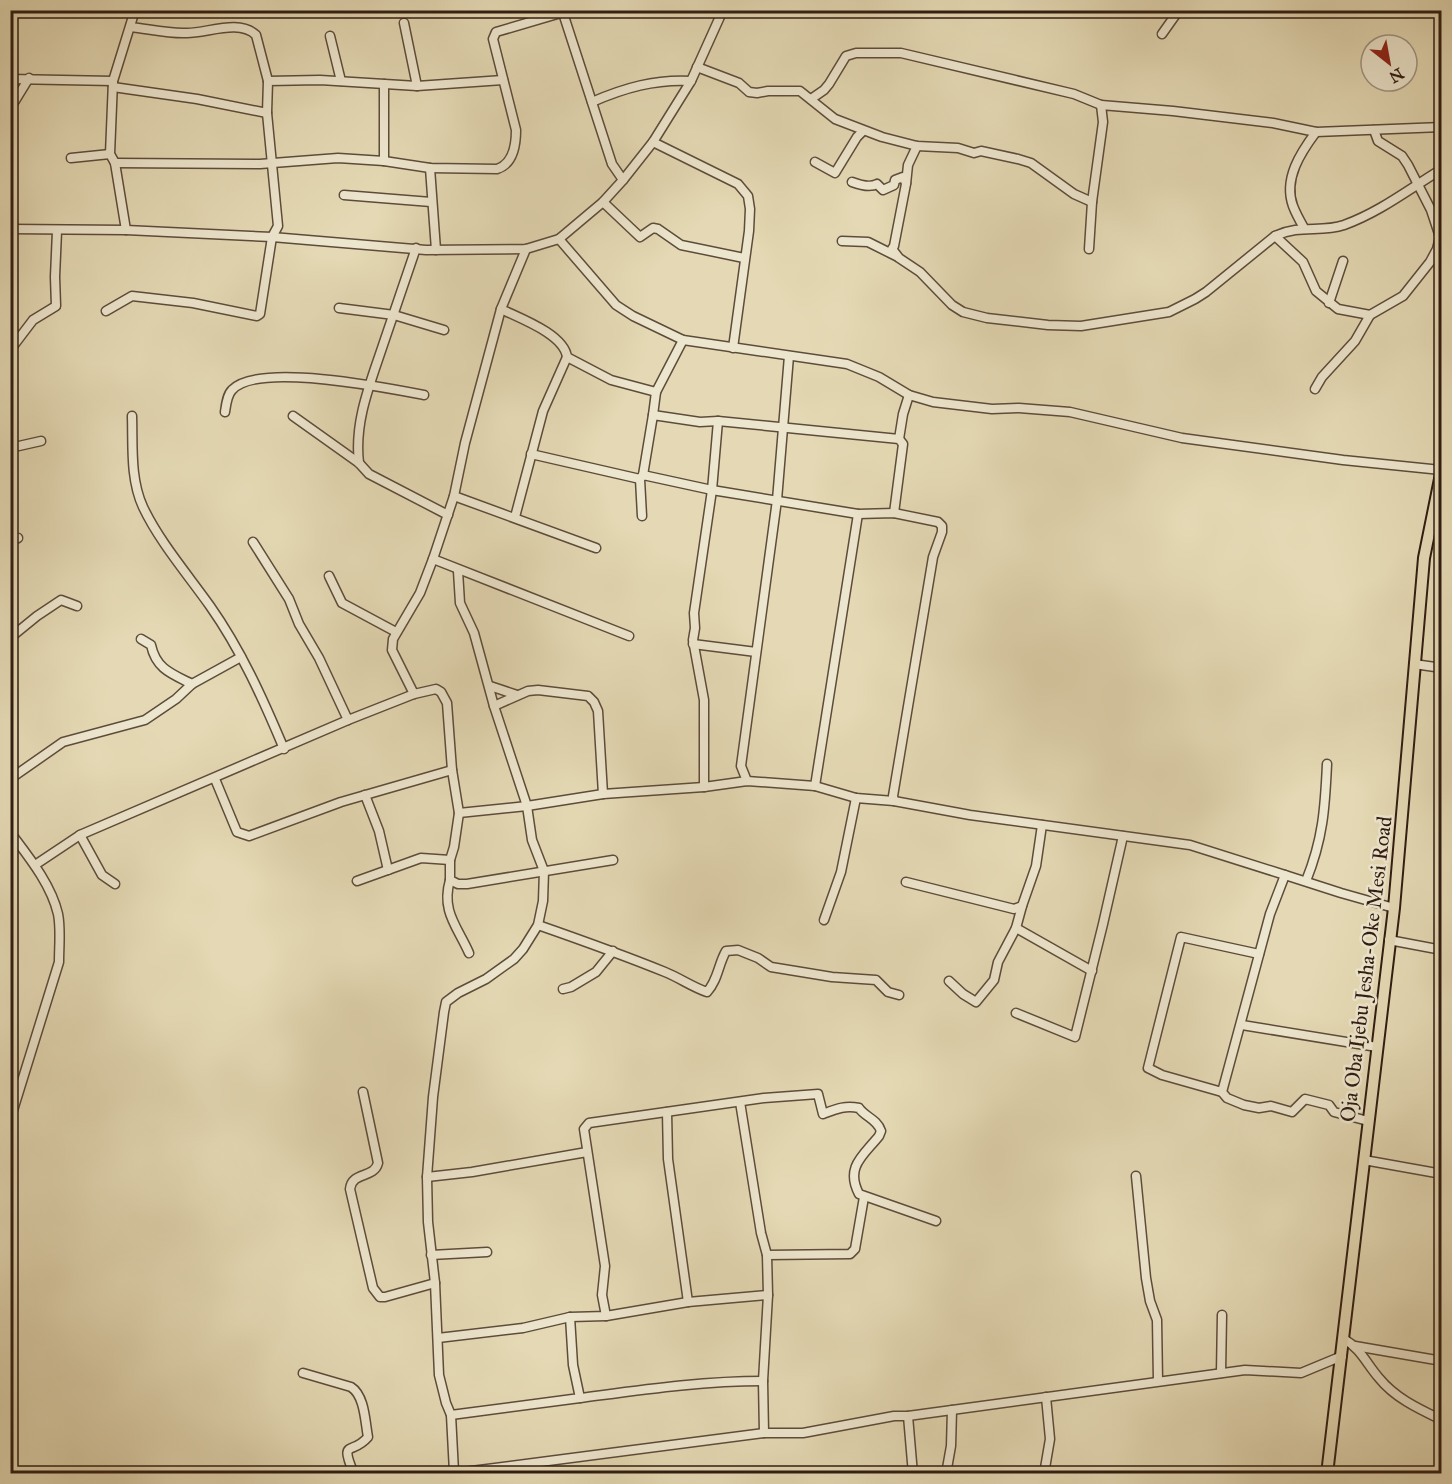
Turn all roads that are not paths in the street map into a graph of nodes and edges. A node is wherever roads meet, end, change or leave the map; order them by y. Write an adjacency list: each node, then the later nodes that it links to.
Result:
1 (135, 10): 6 (street)
2 (723, 10): 9 (street)
3 (1179, 10): 7 (street)
4 (567, 12): 12 (street); 20 (street)
5 (404, 23): 18 (street)
6 (131, 27): 13 (street); 16 (street)
7 (1162, 34)
8 (330, 36): 14 (street)
9 (697, 68): 15 (street); 19 (street)
10 (29, 78): 11 (street); 16 (street); 22 (street)
11 (10, 79)
12 (503, 80): 18 (street); 36 (street)
13 (268, 81): 14 (street); 23 (street)
14 (341, 81): 17 (street)
15 (690, 81): 20 (street); 28 (street)
16 (113, 84): 23 (street); 30 (street)
17 (384, 84): 18 (street); 32 (street)
18 (417, 86)
19 (811, 99): 21 (street); 26 (street)
20 (592, 102): 38 (street)
21 (1101, 105): 27 (street); 45 (street)
22 (10, 109)
23 (267, 113): 35 (street)
24 (1442, 128): 25 (street)
25 (1374, 130): 27 (street); 41 (street)
26 (863, 131): 29 (street); 33 (street)
27 (1316, 132): 46 (street)
28 (653, 142): 38 (street); 58 (street)
29 (917, 146): 40 (street); 45 (street)
30 (110, 154): 31 (street); 34 (street)
31 (71, 158)
32 (384, 161): 35 (street); 36 (street)
33 (815, 162)
34 (115, 163): 35 (street); 48 (street)
35 (273, 163): 51 (street)
36 (430, 168): 43 (street)
37 (1442, 170): 41 (street)
38 (623, 180): 44 (street)
39 (852, 182): 40 (street)
40 (906, 184): 59 (street)
41 (1417, 184): 46 (street); 66 (street)
42 (344, 195): 43 (street)
43 (431, 202): 57 (street)
44 (603, 202): 52 (street); 58 (street)
45 (1092, 202): 56 (street)
46 (1304, 228): 50 (street)
47 (10, 229): 49 (street)
48 (126, 230): 49 (street); 51 (street)
49 (57, 231): 69 (street)
50 (1275, 236): 59 (street); 61 (street)
51 (272, 237): 54 (street); 64 (street)
52 (559, 239): 55 (street); 68 (street)
53 (843, 241): 59 (street)
54 (416, 248): 57 (street); 65 (street)
55 (526, 249): 57 (street); 63 (street)
56 (1089, 249)
57 (436, 250)
58 (744, 258): 70 (street)
59 (899, 258)
60 (1342, 261): 61 (street)
61 (1329, 303): 66 (street)
62 (339, 308): 65 (street)
63 (501, 309): 72 (street); 92 (street)
64 (106, 311)
65 (394, 315): 67 (street); 73 (street)
66 (1370, 315): 74 (street)
67 (444, 330)
68 (683, 340): 70 (street); 75 (street)
69 (14, 345)
70 (733, 348): 71 (street)
71 (789, 356): 77 (street); 83 (street)
72 (567, 357): 75 (street); 87 (street)
73 (370, 384): 76 (street); 78 (street); 88 (street)
74 (1315, 389)
75 (656, 392): 79 (street)
76 (424, 395)
77 (909, 395): 84 (street); 89 (street)
78 (225, 412)
79 (653, 415): 82 (street); 90 (street)
80 (132, 416): 111 (street)
81 (293, 416): 88 (street)
82 (718, 421): 83 (street); 91 (street)
83 (783, 428): 84 (street); 93 (street)
84 (899, 439): 94 (street)
85 (41, 441): 86 (street)
86 (10, 448)
87 (531, 454): 90 (street); 98 (street)
88 (358, 463): 96 (street)
89 (1441, 470): 112 (main road, Oja Oba Ijebu Jesha-Oke Mesi Road)
90 (641, 477): 91 (street); 97 (street)
91 (712, 490): 93 (street); 109 (street)
92 (454, 496): 96 (street); 98 (street)
93 (777, 501): 95 (street); 110 (street)
94 (894, 513): 95 (street); 131 (street)
95 (858, 514): 126 (street)
96 (448, 515): 101 (street)
97 (642, 516)
98 (515, 517): 100 (street)
99 (253, 542): 119 (street)
100 (596, 548)
101 (433, 560): 102 (street); 105 (street)
102 (458, 571): 106 (street); 115 (street)
103 (329, 576): 105 (street)
104 (77, 606): 107 (street)
105 (396, 632): 116 (street)
106 (629, 636)
107 (11, 638)
108 (141, 639): 114 (street)
109 (693, 644): 110 (street); 127 (street)
110 (756, 652): 125 (street)
111 (241, 657): 114 (street); 120 (street)
112 (1414, 664): 113 (street); 150 (main road, Oja Oba Ijebu Jesha-Oke Mesi Road)
113 (1442, 668)
114 (192, 684): 123 (street)
115 (490, 686): 117 (street); 118 (street)
116 (414, 694): 119 (street); 122 (street)
117 (517, 696): 118 (street); 128 (street)
118 (494, 706): 132 (street)
119 (348, 720): 120 (street)
120 (284, 749): 124 (street)
121 (1328, 764): 146 (street)
122 (452, 770): 129 (street); 133 (street)
123 (10, 779)
124 (215, 779): 129 (street); 136 (street)
125 (747, 781): 126 (street); 127 (street)
126 (815, 786): 130 (street)
127 (704, 788): 128 (street)
128 (603, 794): 132 (street)
129 (365, 795): 141 (street)
130 (856, 798): 131 (street); 151 (street)
131 (894, 801): 134 (street)
132 (527, 806): 133 (street); 142 (street)
133 (459, 813): 138 (street)
134 (1042, 825): 137 (street); 149 (street)
135 (10, 832): 140 (street)
136 (80, 835): 140 (street); 148 (street)
137 (1123, 836): 143 (street); 159 (street)
138 (450, 860): 141 (street); 144 (street)
139 (613, 860): 142 (street)
140 (35, 865): 170 (street)
141 (388, 870): 145 (street)
142 (544, 871): 144 (street); 152 (street)
143 (1285, 874): 146 (street); 158 (street)
144 (450, 880): 157 (street)
145 (357, 881)
146 (1306, 881): 150 (street)
147 (906, 882): 149 (street)
148 (115, 884)
149 (1022, 906): 153 (street)
150 (1394, 908): 154 (main road, Oja Oba Ijebu Jesha-Oke Mesi Road)
151 (824, 920)
152 (538, 925): 156 (street); 176 (street)
153 (1016, 928): 159 (street); 160 (street)
154 (1389, 940): 155 (street); 165 (main road, Oja Oba Ijebu Jesha-Oke Mesi Road)
155 (1442, 950)
156 (613, 951): 161 (street); 162 (street)
157 (469, 953)
158 (1259, 954): 164 (street); 167 (street)
159 (1092, 971): 163 (street)
160 (949, 981)
161 (563, 989)
162 (899, 995)
163 (1016, 1013)
164 (1242, 1025): 165 (street); 167 (street)
165 (1377, 1047): 171 (main road, Oja Oba Ijebu Jesha-Oke Mesi Road)
166 (363, 1092): 182 (street)
167 (1222, 1092): 171 (street)
168 (740, 1102): 169 (street); 177 (street); 181 (street)
169 (667, 1112): 172 (street); 184 (street)
170 (10, 1120)
171 (1368, 1121): 173 (main road, Oja Oba Ijebu Jesha-Oke Mesi Road)
172 (586, 1152): 176 (street); 186 (street)
173 (1364, 1160): 174 (street); 189 (main road, Oja Oba Ijebu Jesha-Oke Mesi Road)
174 (1442, 1174)
175 (1136, 1176): 196 (street)
176 (427, 1177): 180 (street)
177 (864, 1197): 178 (street); 181 (street)
178 (936, 1221)
179 (487, 1252): 180 (street)
180 (431, 1255): 182 (street)
181 (767, 1255): 183 (street)
182 (435, 1283): 188 (street)
183 (768, 1295): 184 (street); 195 (street)
184 (688, 1302): 186 (street)
185 (1222, 1315): 194 (street)
186 (606, 1316): 187 (street)
187 (570, 1317): 188 (street); 198 (street)
188 (438, 1338): 200 (street)
189 (1344, 1339): 190 (street); 191 (main road, Oja Oba Ijebu Jesha-Oke Mesi Road)
190 (1355, 1346): 192 (street); 202 (street)
191 (1342, 1356): 194 (street); 209 (main road, Oja Oba Ijebu Jesha-Oke Mesi Road)
192 (1442, 1361)
193 (303, 1373): 204 (street)
194 (1221, 1373): 196 (street)
195 (763, 1381): 198 (street); 203 (street)
196 (1158, 1382): 197 (street)
197 (1046, 1397): 199 (street); 208 (street)
198 (580, 1398): 200 (street)
199 (951, 1410): 201 (street); 207 (street)
200 (451, 1414): 205 (street)
201 (908, 1416): 203 (street); 206 (street)
202 (1442, 1420)
203 (764, 1433): 205 (street)
204 (354, 1473)
205 (451, 1473)
206 (913, 1473)
207 (946, 1473)
208 (1044, 1473)
209 (1327, 1473)

